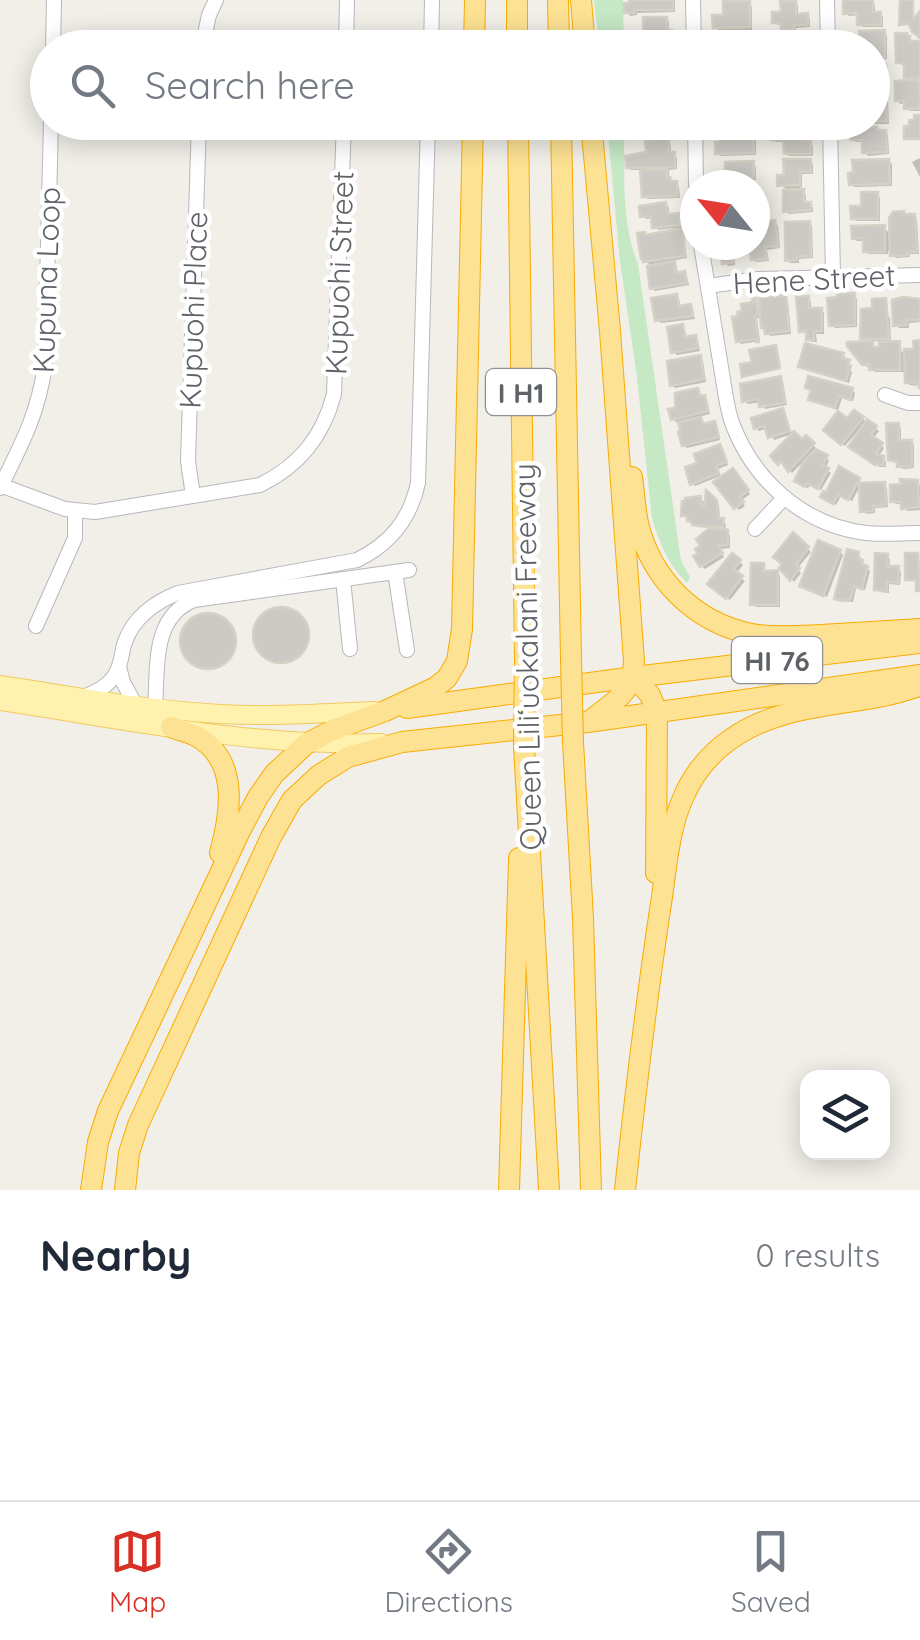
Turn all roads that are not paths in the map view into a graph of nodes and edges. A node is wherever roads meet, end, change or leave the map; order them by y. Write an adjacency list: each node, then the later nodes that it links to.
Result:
1 (54, 0): 11 (street)
2 (216, 0): 12 (street)
3 (347, 0): 13 (street)
4 (432, 0): 14 (street)
5 (475, 0): 15 (highway)
6 (517, 0): 16 (highway)
7 (558, 0): 17 (highway)
8 (581, 0): 18 (highway)
9 (693, 0): 19 (street)
10 (827, 0): 20 (street)
11 (53, 30)
12 (205, 30)
13 (346, 30)
14 (431, 30)
15 (474, 30)
16 (517, 30)
17 (559, 30)
18 (583, 30)
19 (694, 30)
20 (828, 30)
21 (51, 140): 39 (street, Kupuna Loop)
22 (198, 140): 40 (street, Kupuohi Place)
23 (343, 140): 40 (street, Kupuohi Street)
24 (428, 140): 51 (street)
25 (473, 140): 60 (highway)
26 (518, 140): 66 (highway, Queen Liliʻuokalani Freeway / I H1, bridge)
27 (561, 140): 73 (highway, Queen Liliʻuokalani Freeway / I H1, bridge)
28 (592, 140): 36 (highway)
29 (695, 140): 31 (street)
30 (830, 140): 34 (street)
31 (696, 170)
32 (704, 260): 35 (street)
33 (920, 274): 34 (street, Hene Street)
34 (833, 276): 35 (street, Hene Street)
35 (708, 286): 41 (street)
36 (610, 331): 47 (highway); 53 (highway)
37 (885, 394): 38 (street)
38 (920, 403)
39 (0, 486): 42 (street, Kupuohi Street)
40 (194, 496): 42 (street, Kupuohi Street)
41 (783, 499): 43 (street); 44 (street)
42 (75, 511): 46 (street)
43 (755, 529)
44 (920, 533)
45 (343, 579): 49 (street); 50 (street); 58 (street)
46 (36, 626)
47 (920, 630)
48 (920, 642): 53 (highway, HI 76)
49 (350, 649)
50 (407, 650)
51 (119, 667): 56 (street); 58 (street)
52 (920, 675): 61 (highway, HI 76)
53 (634, 677): 60 (highway, HI 76); 61 (highway); 62 (highway)
54 (0, 685): 56 (main road)
55 (920, 686): 68 (highway)
56 (83, 698): 59 (main road)
57 (0, 701): 59 (main road)
58 (145, 707): 59 (main road, HI 76); 60 (main road, HI 76)
59 (106, 709): 63 (main road)
60 (386, 711): 65 (highway)
61 (658, 712): 62 (highway, HI 76); 68 (highway)
62 (588, 722): 64 (highway, HI 76)
63 (171, 728): 65 (main road); 67 (highway)
64 (402, 742): 65 (main road, HI 76); 70 (highway)
65 (306, 744): 67 (highway)
66 (524, 746): 71 (highway); 72 (highway, Queen Liliʻuokalani Freeway / I H1)
67 (207, 898): 69 (highway)
68 (655, 945): 74 (highway)
69 (91, 1190)
70 (125, 1190)
71 (509, 1190)
72 (549, 1190)
73 (591, 1190)
74 (625, 1190)

